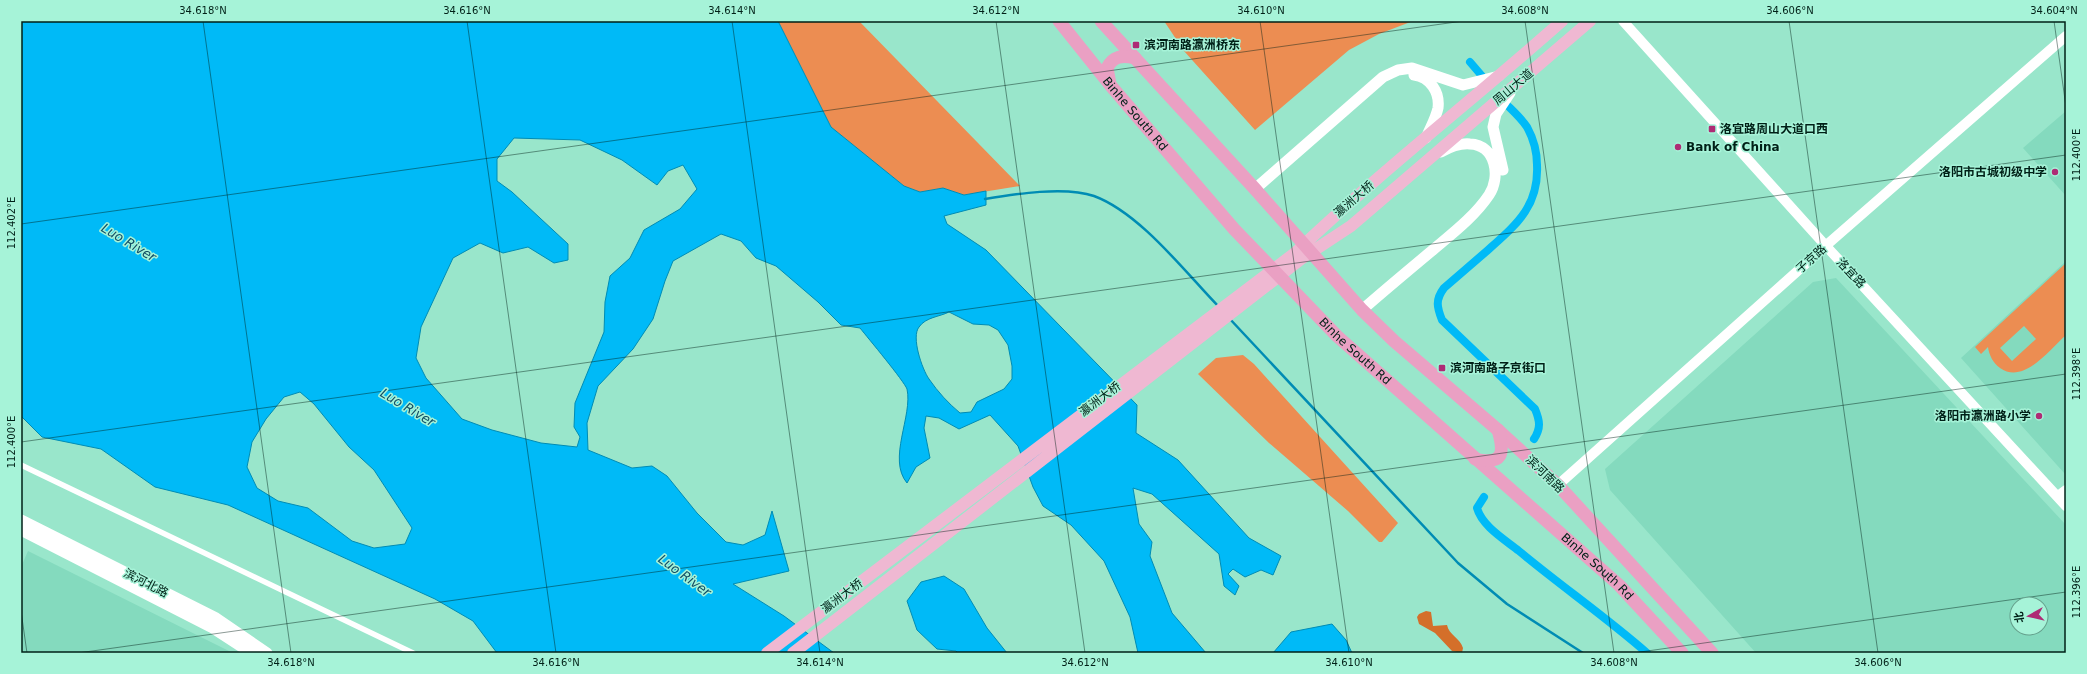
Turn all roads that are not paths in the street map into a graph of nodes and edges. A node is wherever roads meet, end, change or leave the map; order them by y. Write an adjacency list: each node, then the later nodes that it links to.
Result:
1 (1059, 21): 10 (highway, Binhe South Rd)
2 (1101, 21): 8 (highway)
3 (1562, 21): 9 (main road, 周山大道)
4 (1590, 21): 11 (main road, 周山大道)
5 (1623, 21): 17 (street, 洛宜路)
6 (1633, 21): 17 (street, 洛宜路)
7 (2066, 36): 17 (street, 子京路)
8 (1135, 58): 10 (highway); 15 (highway)
9 (1501, 75): 12 (main road); 13 (main road, 周山大道)
10 (1111, 86): 20 (highway, Binhe South Rd)
11 (1513, 87): 14 (main road, 周山大道); 16 (main road)
12 (1368, 92): 13 (main road); 15 (main road)
13 (1426, 138): 30 (main road, 瀛洲大桥)
14 (1437, 154): 16 (main road); 31 (main road, 瀛洲大桥)
15 (1255, 189): 18 (highway)
16 (1460, 226): 18 (main road)
17 (1828, 244): 22 (street, 子京路); 23 (street, 洛宜路)
18 (1362, 310): 19 (highway, 滨河南路)
19 (1498, 430): 20 (highway); 22 (highway, 滨河南路)
20 (1475, 459): 32 (highway, Binhe South Rd)
21 (21, 465): 29 (street)
22 (1558, 485): 33 (highway, 滨河南路)
23 (2063, 494): 24 (street, 洛宜路)
24 (2066, 506)
25 (21, 520): 28 (main road, 滨河北路)
26 (21, 530): 27 (main road, 滨河北路)
27 (251, 653)
28 (266, 653)
29 (413, 653)
30 (767, 653)
31 (793, 653)
32 (1682, 653)
33 (1712, 653)

